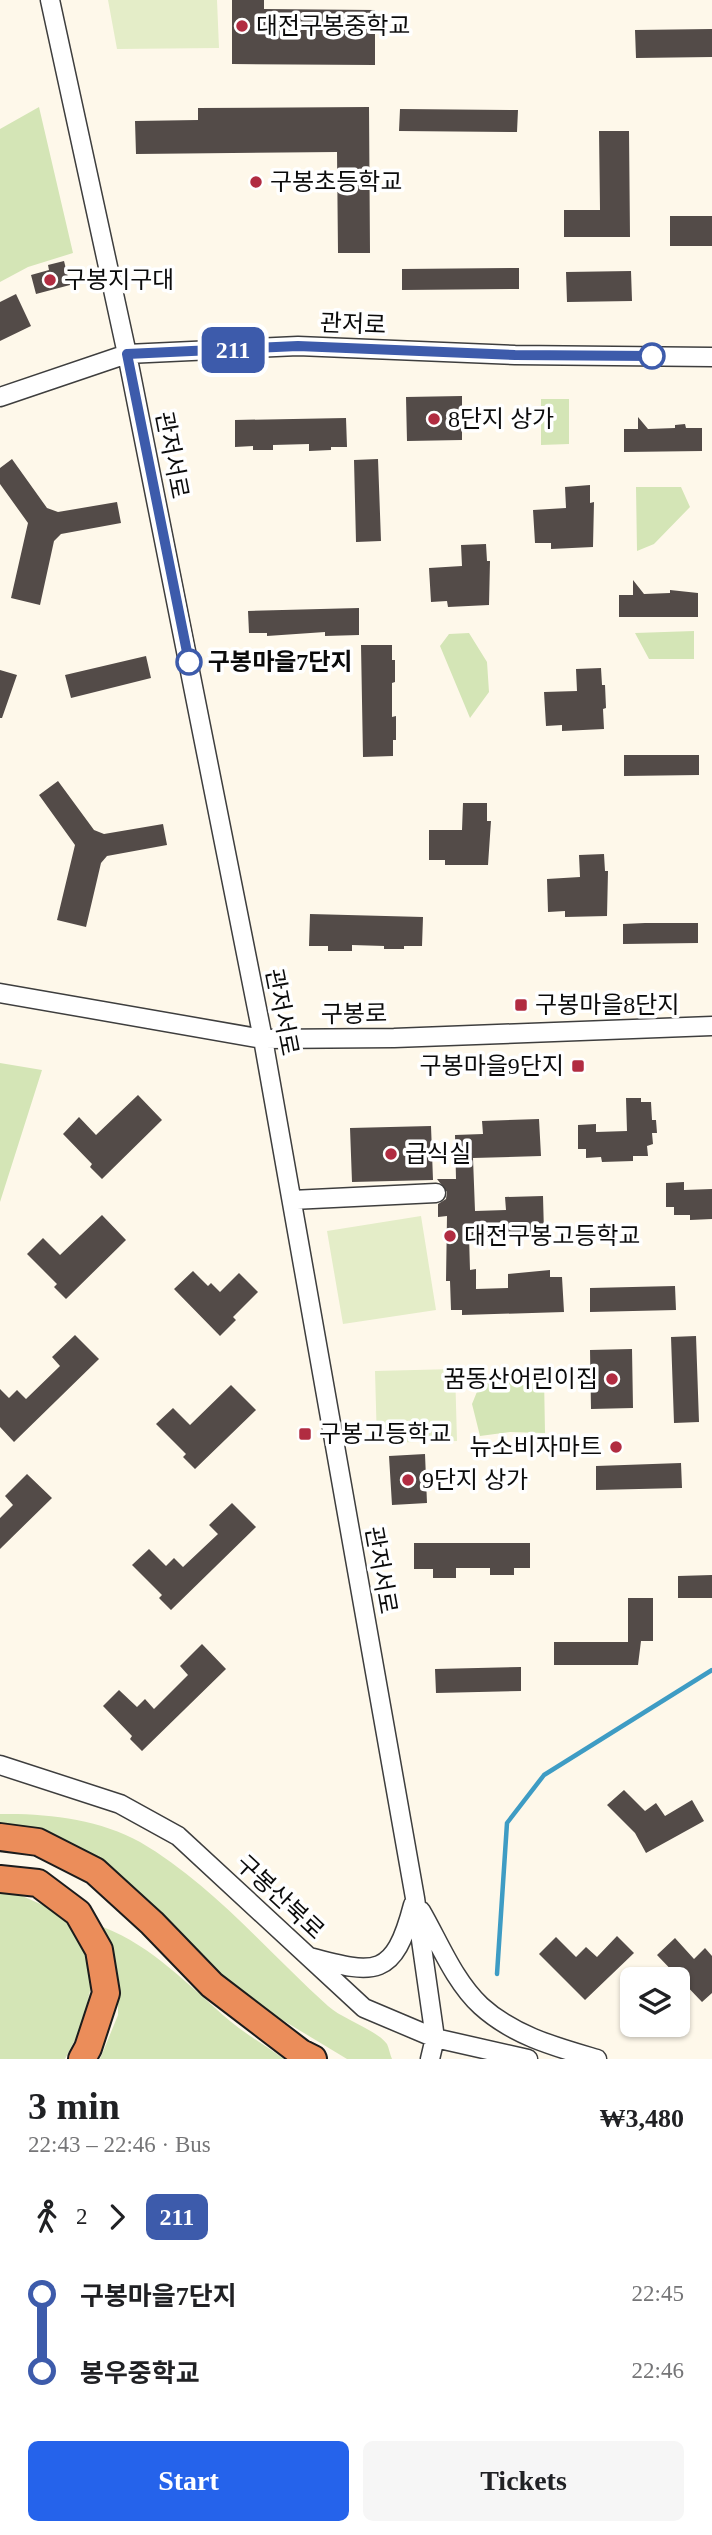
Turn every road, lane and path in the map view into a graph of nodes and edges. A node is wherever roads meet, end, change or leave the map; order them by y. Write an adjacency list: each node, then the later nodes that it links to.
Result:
1 (50, 0): 2 (street, 관저서로)
2 (127, 354): 3 (street, 관저로); 4 (street, 관저로); 7 (street, 관저서로)
3 (712, 357)
4 (0, 397)
5 (0, 993): 7 (street, 구봉로)
6 (712, 1026): 7 (street, 구봉로)
7 (263, 1039): 9 (street, 관저서로)
8 (436, 1193): 9 (street)
9 (292, 1200): 13 (street, 관저서로)
10 (0, 1765): 14 (street, 구봉산북로)
11 (0, 1837): 17 (highway)
12 (0, 1879): 16 (highway)
13 (415, 1898): 14 (street); 15 (street, 관저서로); 20 (street)
14 (307, 1956): 15 (street, 구봉산북로)
15 (435, 2038): 18 (street); 19 (street, 구봉산북로)
16 (82, 2059)
17 (313, 2059)
18 (430, 2059)
19 (528, 2059)
20 (597, 2059)

